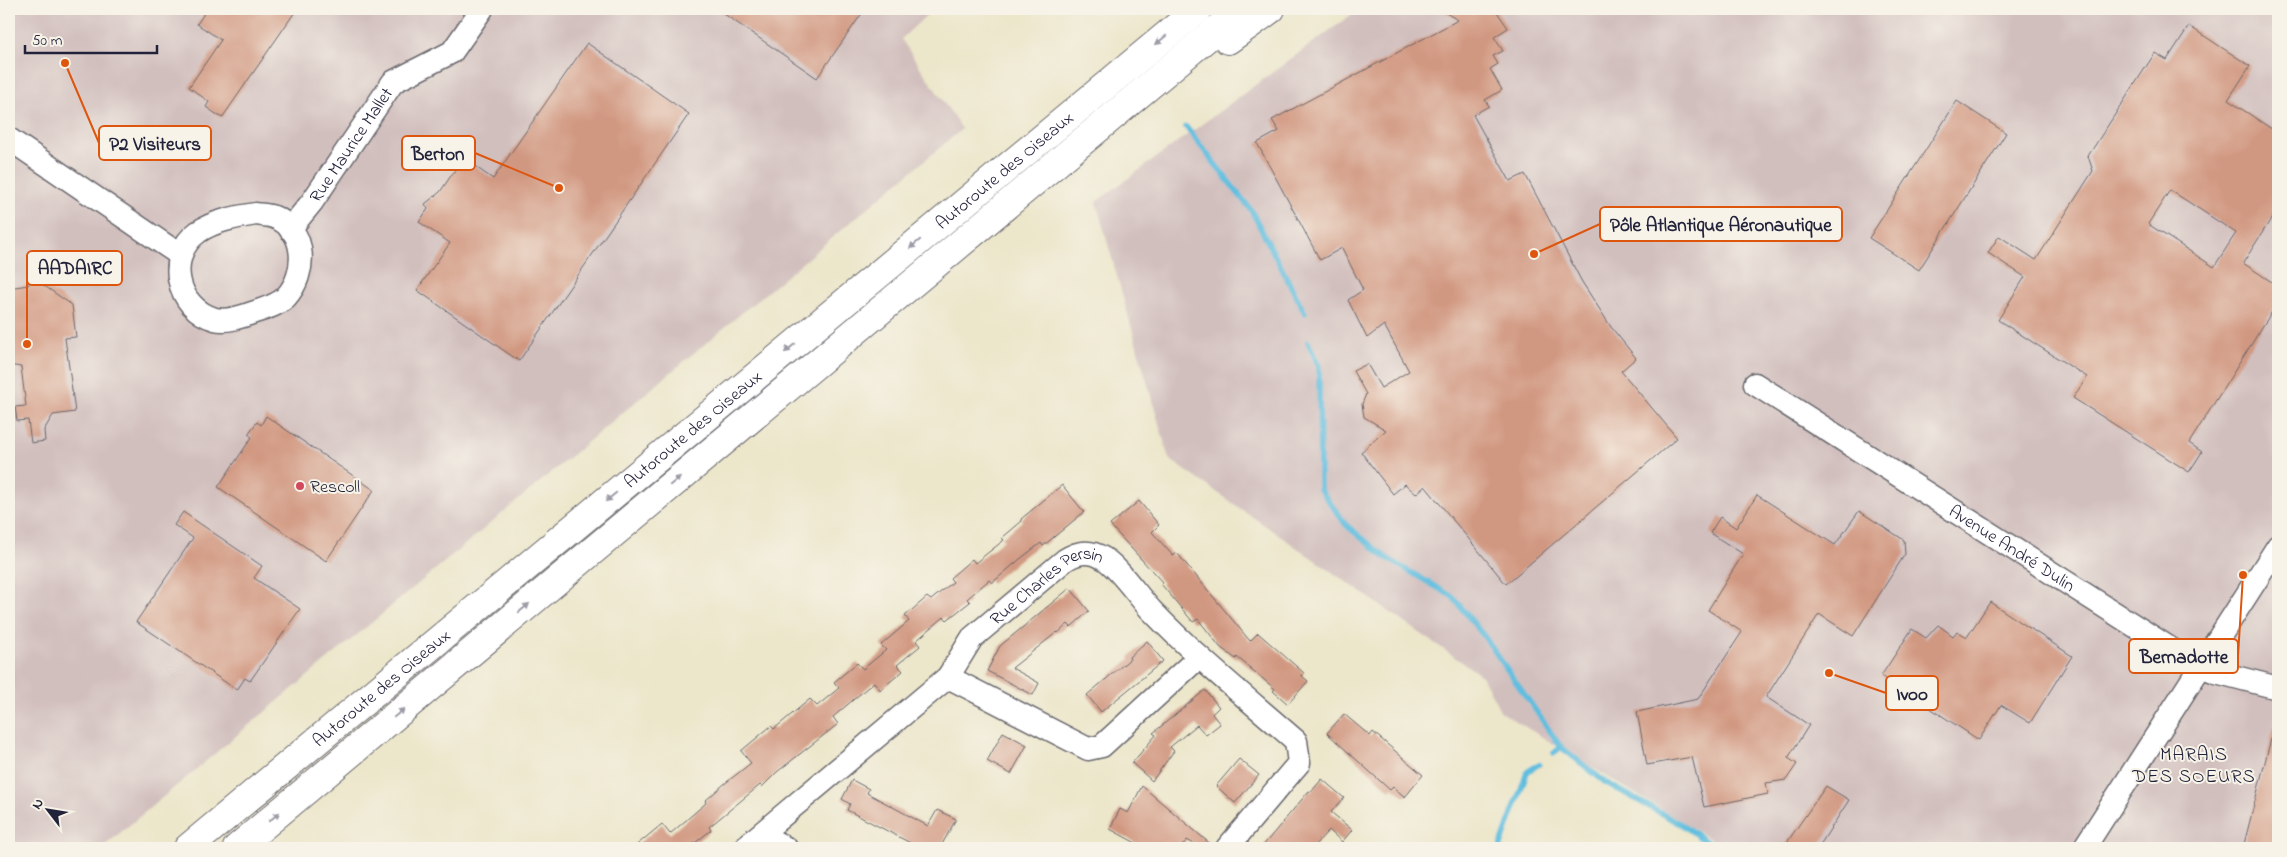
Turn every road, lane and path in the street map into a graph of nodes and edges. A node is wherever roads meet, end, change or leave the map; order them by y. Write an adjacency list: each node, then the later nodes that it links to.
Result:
1 (482, 9): 7 (street, Rue Maurice Mallet)
2 (1198, 9): 16 (highway, Autoroute des Oiseaux, one-way to 16)
3 (1241, 9): 6 (highway, Autoroute des Oiseaux)
4 (1271, 9): 6 (highway)
5 (9, 139): 8 (street)
6 (1038, 178): 17 (highway, Autoroute des Oiseaux, one-way to 6)
7 (290, 229): 8 (street); 8 (street)
8 (180, 255)
9 (1755, 384): 12 (street, Avenue André Dulin)
10 (2278, 546): 12 (street)
11 (1199, 657): 13 (street); 13 (street, Rue Charles Persin); 20 (street, Rue Charles Persin)
12 (2201, 666): 14 (street, Avenue André Dulin); 21 (street)
13 (948, 677): 15 (street, Rue Charles Persin)
14 (2278, 688)
15 (761, 834): 18 (street, Rue Charles Persin); 19 (street)
16 (188, 848)
17 (237, 848)
18 (744, 848)
19 (786, 848)
20 (1227, 848)
21 (2084, 848)

